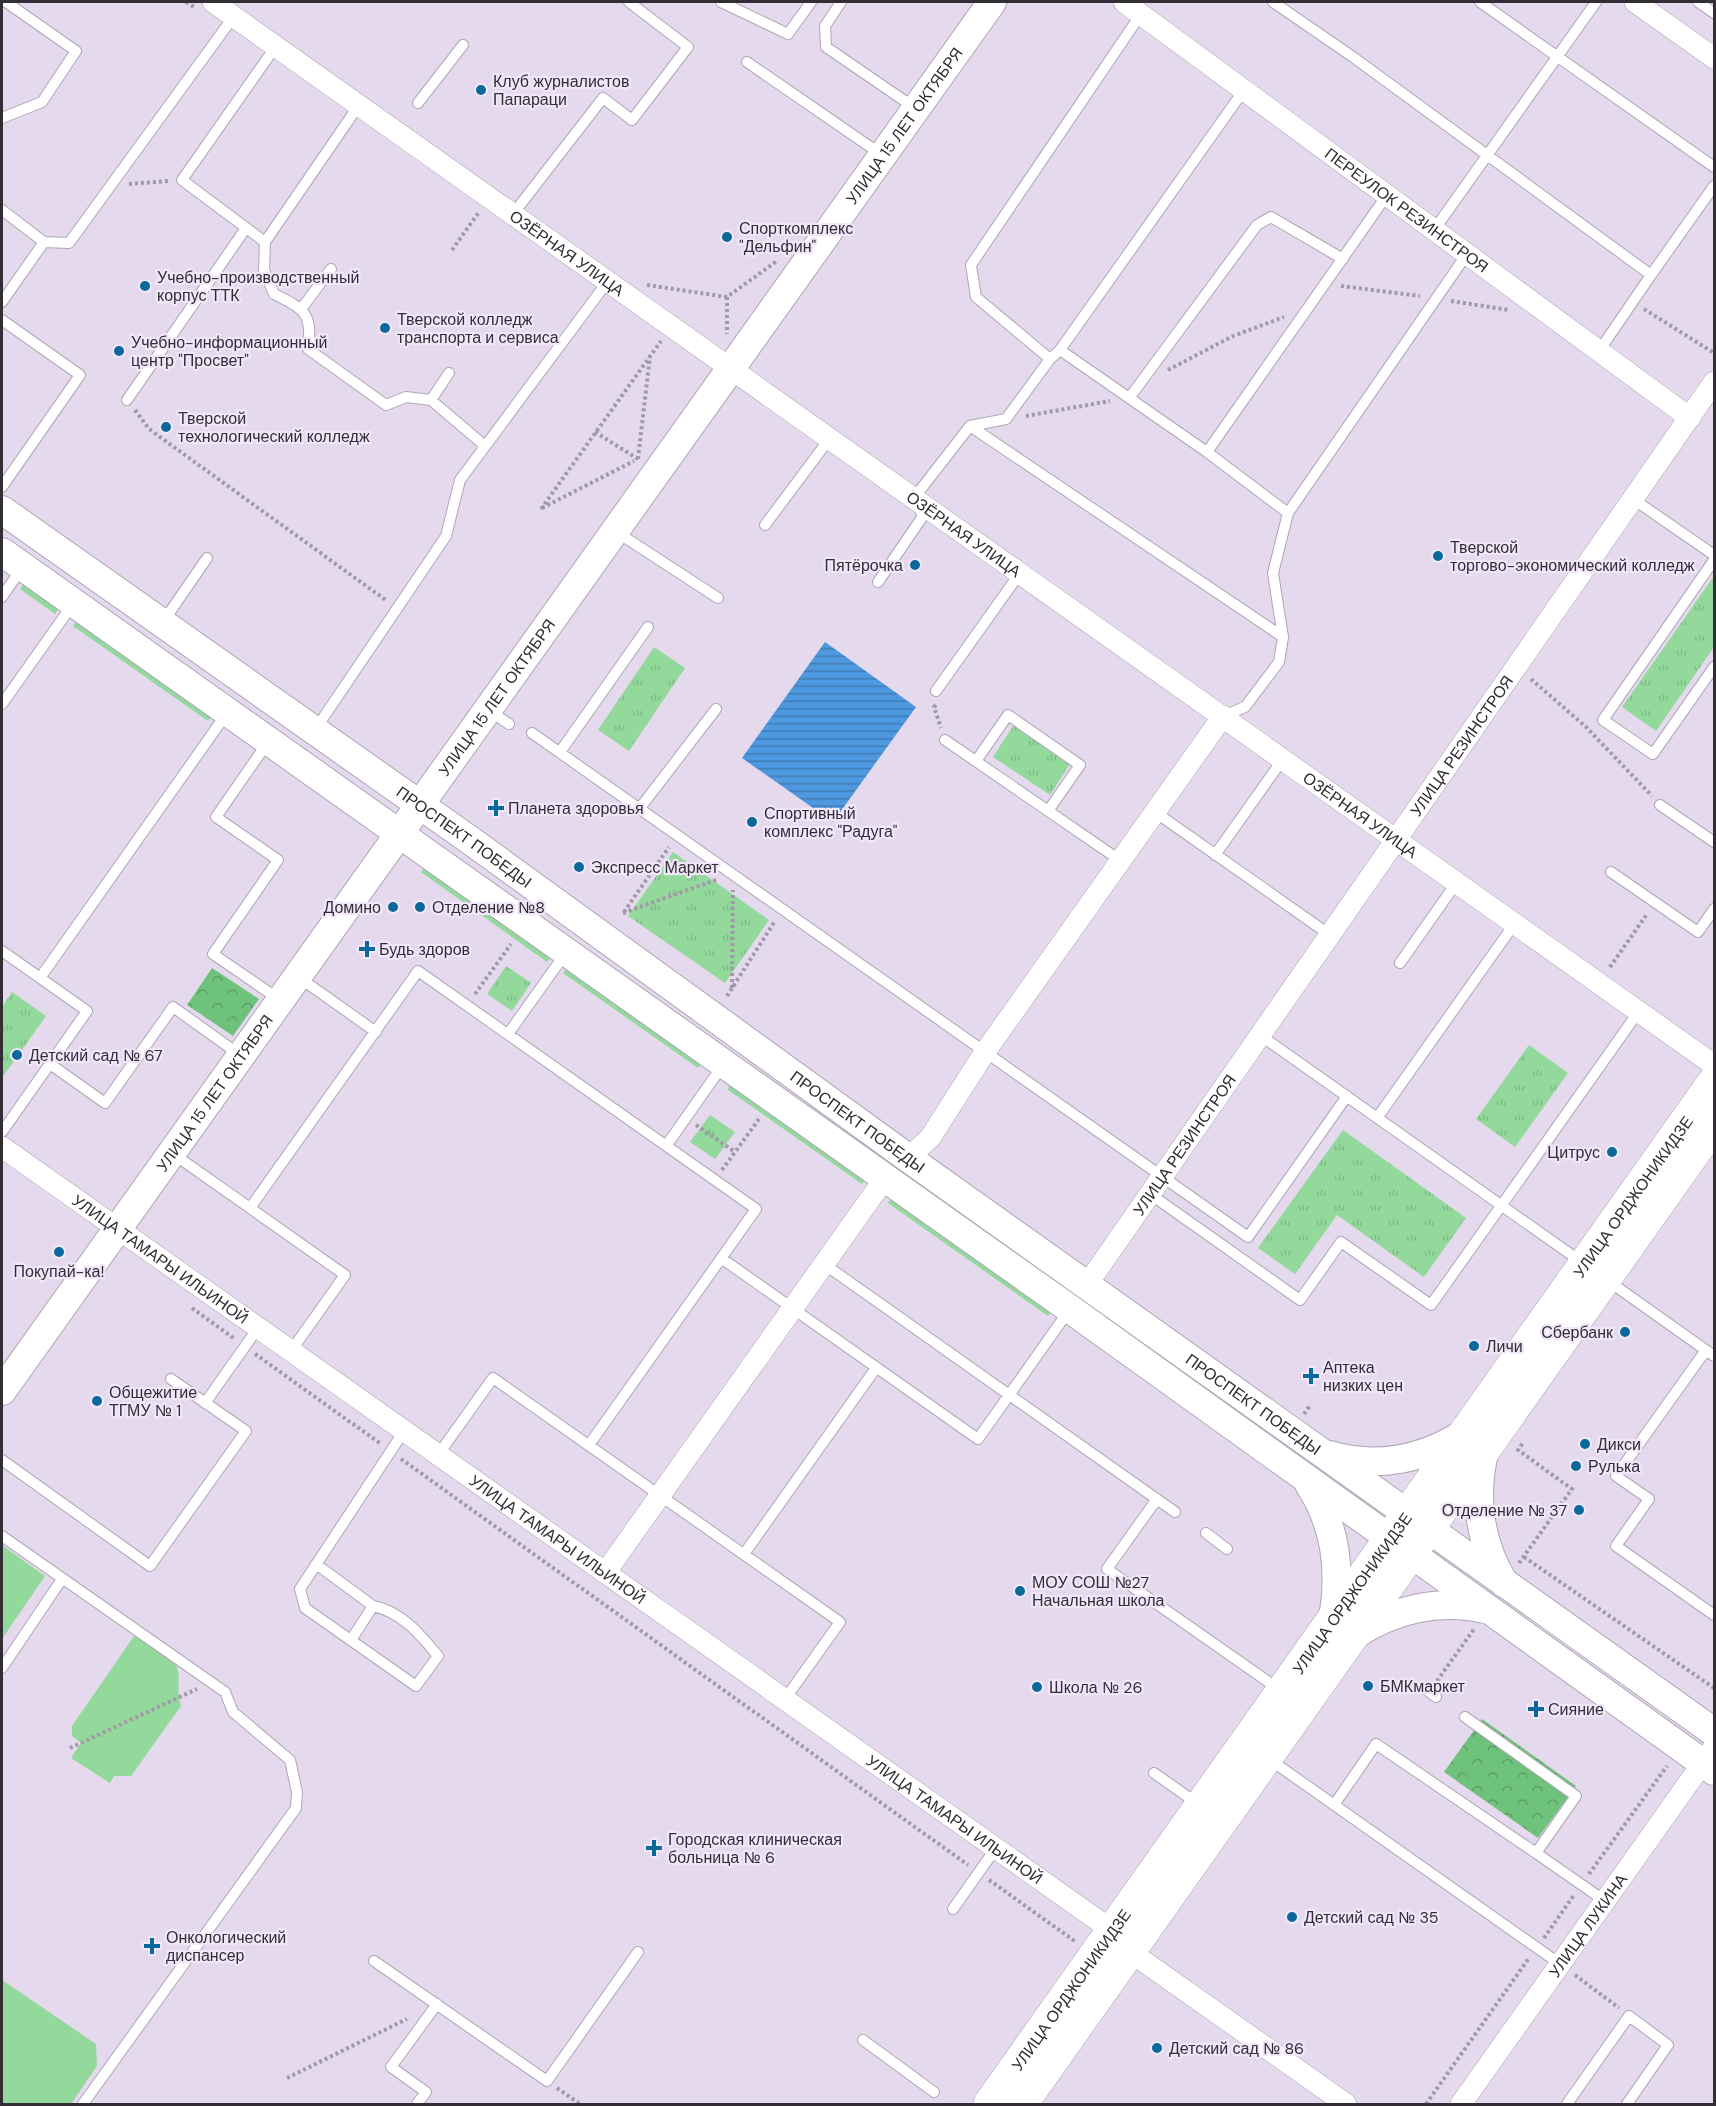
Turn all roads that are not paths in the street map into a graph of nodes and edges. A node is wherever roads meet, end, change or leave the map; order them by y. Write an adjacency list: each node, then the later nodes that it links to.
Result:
1 (6, 2): 25 (lane)
2 (213, 2): 15 (street, ОЗЁРНАЯ УЛИЦА)
3 (629, 2): 32 (lane)
4 (721, 2): 5 (lane)
5 (811, 2)
6 (841, 2): 24 (lane)
7 (992, 2): 24 (main road, УЛИЦА 15 ЛЕТ ОКТЯБРЯ)
8 (1273, 2): 27 (lane)
9 (1480, 2): 18 (lane)
10 (1596, 2): 18 (lane)
11 (1635, 2): 19 (street)
12 (1698, 2): 14 (lane)
13 (1132, 8): 21 (street, ПЕРЕУЛОК РЕЗИНСТРОЯ); 47 (lane)
14 (1714, 13)
15 (234, 16): 17 (street, ОЗЁРНАЯ УЛИЦА); 35 (lane)
16 (463, 45): 22 (lane)
17 (276, 46): 23 (street, ОЗЁРНАЯ УЛИЦА); 33 (lane)
18 (1557, 56): 27 (lane); 28 (lane)
19 (1714, 58)
20 (747, 62): 26 (lane)
21 (1244, 90): 30 (street, ПЕРЕУЛОК РЕЗИНСТРОЯ); 45 (lane)
22 (418, 103)
23 (359, 105): 32 (street, ОЗЁРНАЯ УЛИЦА); 36 (lane)
24 (916, 108): 26 (main road, УЛИЦА 15 ЛЕТ ОКТЯБРЯ)
25 (2, 118)
26 (882, 155): 48 (main road, УЛИЦА 15 ЛЕТ ОКТЯБРЯ)
27 (1486, 156): 34 (lane); 40 (lane)
28 (1714, 167)
29 (1714, 186): 40 (lane)
30 (1387, 195): 34 (street, ПЕРЕУЛОК РЕЗИНСТРОЯ); 38 (lane)
31 (2, 210): 35 (lane)
32 (513, 214): 41 (street, ОЗЁРНАЯ УЛИЦА)
33 (246, 228): 36 (lane); 52 (lane)
34 (1434, 230): 37 (street, ПЕРЕУЛОК РЕЗИНСТРОЯ)
35 (44, 242): 42 (lane)
36 (265, 242): 43 (lane)
37 (1467, 254): 46 (street, ПЕРЕУЛОК РЕЗИНСТРОЯ); 63 (lane)
38 (1343, 259): 51 (lane); 58 (lane)
39 (331, 269): 43 (lane)
40 (1651, 275): 46 (lane)
41 (608, 281): 48 (street, ОЗЁРНАЯ УЛИЦА); 57 (lane)
42 (2, 302)
43 (302, 308): 53 (lane)
44 (2, 320): 59 (lane)
45 (1060, 350): 47 (lane); 51 (lane)
46 (1599, 351): 54 (street, ПЕРЕУЛОК РЕЗИНСТРОЯ)
47 (1050, 359): 55 (lane)
48 (731, 368): 56 (street, ОЗЁРНАЯ УЛИЦА); 65 (main road, УЛИЦА 15 ЛЕТ ОКТЯБРЯ)
49 (449, 373): 53 (lane)
50 (1714, 382): 54 (street, УЛИЦА РЕЗИНСТРОЯ)
51 (1130, 397): 58 (lane)
52 (127, 400)
53 (431, 400): 57 (lane)
54 (1690, 418): 61 (street, УЛИЦА РЕЗИНСТРОЯ)
55 (970, 426): 60 (lane); 77 (lane)
56 (830, 438): 60 (street, ОЗЁРНАЯ УЛИЦА); 64 (lane)
57 (485, 446): 84 (lane)
58 (1207, 453): 63 (lane)
59 (2, 487)
60 (914, 498): 70 (street, ОЗЁРНАЯ УЛИЦА); 71 (lane)
61 (1633, 499): 66 (lane); 97 (street, УЛИЦА РЕЗИНСТРОЯ)
62 (2, 510): 75 (main road, ПРОСПЕКТ ПОБЕДЫ)
63 (1288, 513): 77 (lane)
64 (765, 525)
65 (615, 531): 73 (lane); 91 (main road, УЛИЦА 15 ЛЕТ ОКТЯБРЯ)
66 (1714, 555)
67 (207, 558): 75 (lane)
68 (12, 560): 72 (lane); 74 (main road, ПРОСПЕКТ ПОБЕДЫ)
69 (1714, 560): 78 (lane)
70 (1020, 573): 79 (lane); 83 (street, ОЗЁРНАЯ УЛИЦА)
71 (878, 582)
72 (2, 597)
73 (718, 598)
74 (73, 603): 80 (lane); 82 (main road, ПРОСПЕКТ ПОБЕДЫ)
75 (162, 624): 84 (main road, ПРОСПЕКТ ПОБЕДЫ)
76 (648, 627): 88 (lane)
77 (1283, 638): 83 (lane)
78 (1714, 667)
79 (936, 691)
80 (2, 704)
81 (716, 709): 93 (lane)
82 (227, 713): 87 (main road, ПРОСПЕКТ ПОБЕДЫ); 110 (lane)
83 (1223, 716): 89 (street, ОЗЁРНАЯ УЛИЦА); 95 (street)
84 (314, 731): 91 (main road, ПРОСПЕКТ ПОБЕДЫ)
85 (532, 733): 88 (lane)
86 (945, 740): 90 (lane)
87 (268, 742): 96 (main road, ПРОСПЕКТ ПОБЕДЫ); 111 (lane)
88 (560, 752): 93 (lane)
89 (1283, 759): 97 (street, ОЗЁРНАЯ УЛИЦА); 99 (lane)
90 (976, 761): 94 (lane); 94 (lane)
91 (419, 805): 96 (main road, УЛИЦА 15 ЛЕТ ОКТЯБРЯ); 129 (main road, ПРОСПЕКТ ПОБЕДЫ)
92 (1660, 805): 98 (lane)
93 (640, 808): 116 (lane)
94 (1048, 811): 100 (lane)
95 (1155, 812): 99 (lane); 100 (street)
96 (398, 834): 107 (main road, ПРОСПЕКТ ПОБЕДЫ); 109 (main road, УЛИЦА 15 ЛЕТ ОКТЯБРЯ)
97 (1396, 839): 102 (street, ОЗЁРНАЯ УЛИЦА); 105 (street, УЛИЦА РЕЗИНСТРОЯ)
98 (1714, 842)
99 (1215, 855): 105 (lane)
100 (1120, 861): 116 (street)
101 (1611, 872): 103 (lane)
102 (1457, 882): 104 (street, ОЗЁРНАЯ УЛИЦА); 108 (lane)
103 (1714, 909)
104 (1515, 923): 112 (street, ОЗЁРНАЯ УЛИЦА); 123 (lane)
105 (1330, 935): 115 (street, УЛИЦА РЕЗИНСТРОЯ)
106 (2, 951): 110 (lane)
107 (566, 952): 114 (lane); 119 (main road, ПРОСПЕКТ ПОБЕДЫ)
108 (1400, 963)
109 (297, 976): 111 (main road, УЛИЦА 15 ЛЕТ ОКТЯБРЯ); 113 (lane)
110 (39, 978): 118 (lane)
111 (280, 1000): 117 (main road, УЛИЦА 15 ЛЕТ ОКТЯБРЯ)
112 (1639, 1011): 120 (street, ОЗЁРНАЯ УЛИЦА); 133 (lane)
113 (376, 1032): 114 (lane); 134 (lane)
114 (508, 1034): 126 (lane)
115 (1260, 1035): 122 (lane); 130 (street, УЛИЦА РЕЗИНСТРОЯ)
116 (985, 1052): 129 (street); 130 (lane)
117 (241, 1056): 118 (lane); 128 (main road, УЛИЦА 15 ЛЕТ ОКТЯБРЯ)
118 (50, 1064): 125 (lane)
119 (724, 1064): 126 (lane); 131 (main road, ПРОСПЕКТ ПОБЕДЫ)
120 (1714, 1065)
121 (1714, 1082): 138 (main road, УЛИЦА ОРДЖОНИКИДЗЕ)
122 (1347, 1096): 123 (lane); 130 (lane)
123 (1377, 1118): 133 (lane)
124 (1714, 1124): 138 (main road, УЛИЦА ОРДЖОНИКИДЗЕ)
125 (2, 1132)
126 (666, 1146): 136 (lane)
127 (2, 1147): 135 (street, УЛИЦА ТАМАРЫ ИЛЬИНОЙ)
128 (171, 1153): 134 (lane); 135 (main road, УЛИЦА 15 ЛЕТ ОКТЯБРЯ)
129 (908, 1158): 139 (main road, ПРОСПЕКТ ПОБЕДЫ)
130 (1162, 1176): 132 (street, УЛИЦА РЕЗИНСТРОЯ)
131 (885, 1178): 137 (street); 141 (main road, ПРОСПЕКТ ПОБЕДЫ)
132 (1149, 1194): 133 (lane); 139 (street, УЛИЦА РЕЗИНСТРОЯ)
133 (1502, 1206): 138 (lane)
134 (250, 1208): 143 (lane)
135 (117, 1228): 142 (street, УЛИЦА ТАМАРЫ ИЛЬИНОЙ); 147 (main road, УЛИЦА 15 ЛЕТ ОКТЯБРЯ)
136 (721, 1258): 140 (lane); 152 (lane)
137 (824, 1264): 140 (street); 148 (lane)
138 (1595, 1271): 144 (lane); 151 (main road, УЛИЦА ОРДЖОНИКИДЗЕ)
139 (1086, 1286): 153 (main road, ПРОСПЕКТ ПОБЕДЫ)
140 (792, 1309): 145 (lane); 157 (street)
141 (1070, 1309): 148 (lane); 156 (main road, ПРОСПЕКТ ПОБЕДЫ)
142 (258, 1328): 143 (street, УЛИЦА ТАМАРЫ ИЛЬИНОЙ); 149 (lane)
143 (291, 1351): 150 (street, УЛИЦА ТАМАРЫ ИЛЬИНОЙ)
144 (1710, 1353): 171 (lane)
145 (876, 1368): 148 (lane); 164 (lane)
146 (171, 1379): 149 (lane)
147 (2, 1391)
148 (1009, 1395): 158 (lane)
149 (205, 1403): 155 (lane)
150 (404, 1431): 154 (street, УЛИЦА ТАМАРЫ ИЛЬИНОЙ); 165 (lane)
151 (1475, 1439): 153 (main road); 161 (main road, УЛИЦА ОРДЖОНИКИДЗЕ); 168 (main road)
152 (589, 1445): 154 (lane); 157 (lane)
153 (1321, 1453): 161 (main road, ПРОСПЕКТ ПОБЕДЫ)
154 (438, 1455): 166 (street, УЛИЦА ТАМАРЫ ИЛЬИНОЙ)
155 (2, 1460)
156 (1307, 1480): 161 (main road, ПРОСПЕКТ ПОБЕДЫ); 172 (main road)
157 (660, 1495): 164 (lane); 166 (street)
158 (1157, 1499): 159 (lane); 176 (lane)
159 (1175, 1512)
160 (1206, 1533): 163 (lane)
161 (1409, 1534): 168 (main road, ПРОСПЕКТ ПОБЕДЫ); 170 (main road, ПРОСПЕКТ ПОБЕДЫ); 172 (main road, УЛИЦА ОРДЖОНИКИДЗЕ)
162 (2, 1536): 167 (lane)
163 (1227, 1549)
164 (744, 1554): 178 (lane)
165 (316, 1564): 169 (lane); 173 (lane)
166 (605, 1573): 178 (street, УЛИЦА ТАМАРЫ ИЛЬИНОЙ)
167 (62, 1579): 174 (lane); 197 (lane)
168 (1505, 1585): 180 (main road, ПРОСПЕКТ ПОБЕДЫ)
169 (372, 1606): 173 (lane); 173 (lane)
170 (1487, 1609): 172 (main road); 182 (main road, ПРОСПЕКТ ПОБЕДЫ)
171 (1714, 1613)
172 (1342, 1630): 176 (main road, УЛИЦА ОРДЖОНИКИДЗЕ); 181 (main road, УЛИЦА ОРДЖОНИКИДЗЕ)
173 (351, 1640)
174 (2, 1668)
175 (1423, 1687): 177 (lane)
176 (1282, 1692): 185 (main road, УЛИЦА ОРДЖОНИКИДЗЕ)
177 (1436, 1696)
178 (785, 1699): 186 (street, УЛИЦА ТАМАРЫ ИЛЬИНОЙ)
179 (1465, 1717): 187 (lane)
180 (1714, 1732)
181 (1266, 1757): 184 (lane); 190 (main road, УЛИЦА ОРДЖОНИКИДЗЕ)
182 (1711, 1760): 188 (street, УЛИЦА ЛУКИНА)
183 (1154, 1773): 185 (lane)
184 (1334, 1805): 187 (lane); 193 (lane)
185 (1201, 1807): 190 (main road, УЛИЦА ОРДЖОНИКИДЗЕ)
186 (996, 1848): 189 (lane); 190 (street, УЛИЦА ТАМАРЫ ИЛЬИНОЙ)
187 (1536, 1853): 188 (lane)
188 (1605, 1901): 193 (street, УЛИЦА ЛУКИНА)
189 (954, 1910)
190 (1121, 1941): 199 (main road, УЛИЦА ОРДЖОНИКИДЗЕ); 200 (main road, УЛИЦА ОРДЖОНИКИДЗЕ); 201 (street, УЛИЦА ТАМАРЫ ИЛЬИНОЙ)
191 (638, 1952): 194 (lane)
192 (375, 1961): 194 (lane)
193 (1560, 1964): 202 (street, УЛИЦА ЛУКИНА)
194 (436, 2004): 198 (lane)
195 (863, 2040): 196 (lane)
196 (934, 2092)
197 (83, 2104)
198 (417, 2104)
199 (990, 2104)
200 (1021, 2104)
201 (1346, 2104)
202 (1461, 2104)
203 (1567, 2104): 204 (lane)
204 (1627, 2104)

